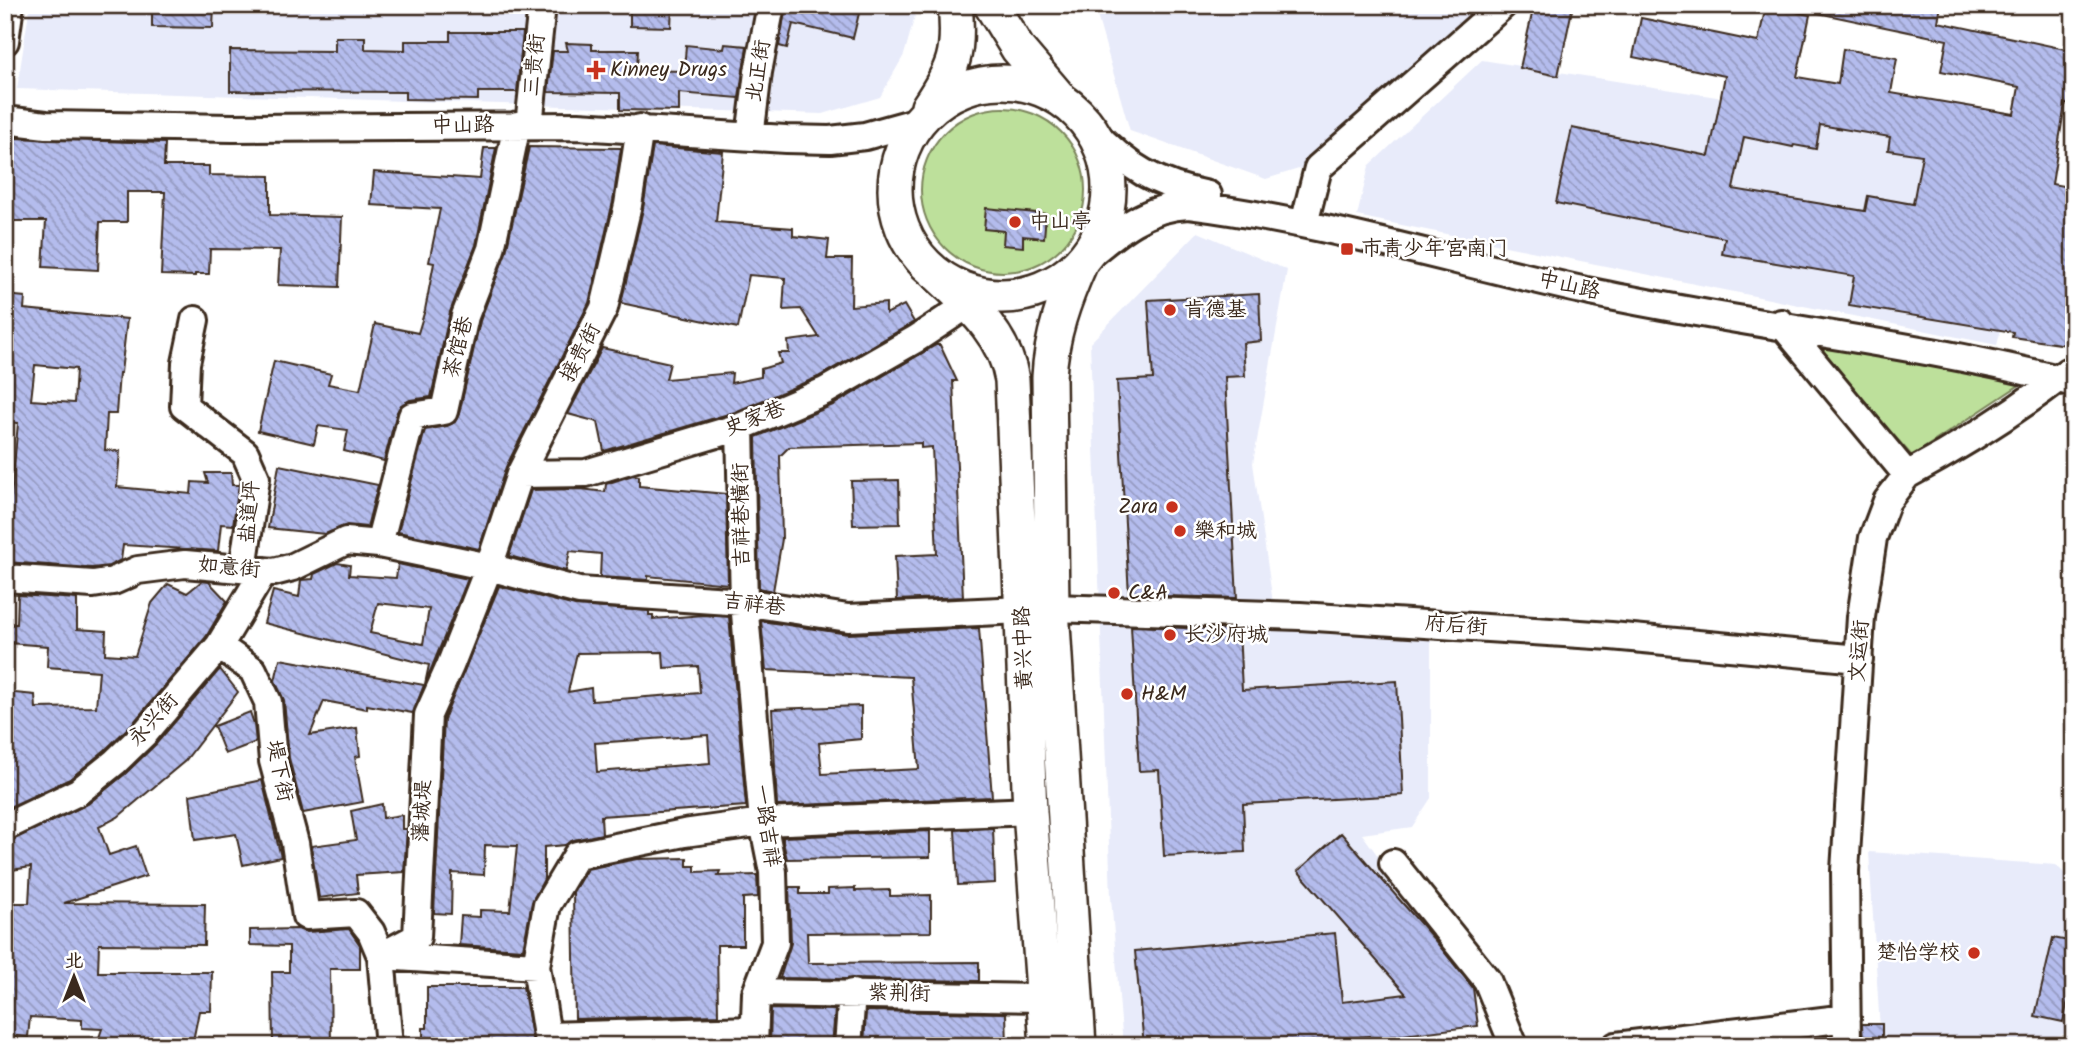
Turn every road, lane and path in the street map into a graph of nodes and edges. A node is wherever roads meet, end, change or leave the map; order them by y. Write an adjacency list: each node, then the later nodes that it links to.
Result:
1 (10, 5): 7 (street)
2 (542, 5): 11 (street, 三贵街)
3 (771, 5): 14 (street, 北正街)
4 (955, 5): 10 (main road)
5 (991, 5): 8 (main road)
6 (1503, 5): 15 (street)
7 (5, 41)
8 (1062, 100): 10 (main road); 13 (main road)
9 (5, 120): 11 (street, 中山路)
10 (919, 121): 14 (street, 中山路); 17 (main road)
11 (523, 125): 12 (street, 中山路); 25 (street, 茶馆巷)
12 (640, 128): 14 (street, 中山路); 23 (street, 接贵街)
13 (1091, 129): 15 (street, 中山路); 16 (main road)
14 (750, 137)
15 (1307, 212): 20 (street, 中山路)
16 (1081, 262): 17 (main road); 20 (street, 中山路); 30 (main road, 黄兴中路)
17 (938, 275): 18 (main road, 黄兴中路)
18 (969, 304): 22 (street, 史家巷); 30 (main road, 黄兴中路)
19 (195, 320): 27 (street, 盐道坪)
20 (1779, 320): 21 (street, 中山路); 24 (street)
21 (2069, 376): 24 (street)
22 (740, 427): 23 (street, 史家巷); 29 (street, 吉祥巷横街)
23 (520, 474): 26 (street, 接贵街)
24 (1907, 475): 32 (street, 文运街)
25 (379, 544): 26 (street, 如意街); 27 (street, 如意街)
26 (489, 567): 29 (street, 吉祥巷); 37 (street, 藩城堤)
27 (253, 570): 28 (street, 如意街); 31 (street, 永兴街)
28 (5, 578)
29 (744, 602): 30 (street, 吉祥巷); 34 (street, 一路吉祥)
30 (1037, 609): 32 (street, 府后街); 33 (main road, 黄兴中路); 48 (main road, 黄兴中路)
31 (219, 646): 35 (street, 永兴街); 37 (street, 堤下街)
32 (1859, 659): 42 (street, 文运街)
33 (1030, 811): 34 (street); 41 (main road, 黄兴中路)
34 (763, 822): 38 (street); 39 (street, 一路吉祥)
35 (5, 827)
36 (1394, 863): 44 (street)
37 (381, 956): 38 (street); 45 (street)
38 (536, 966): 43 (street)
39 (755, 993): 40 (street, 紫荆街); 43 (street, 一路吉祥)
40 (852, 993): 41 (street, 紫荆街); 46 (street)
41 (1044, 998): 47 (main road, 黄兴中路)
42 (1847, 1018): 49 (street); 50 (street, 文运街)
43 (754, 1038)
44 (1506, 1045)
45 (389, 1046)
46 (848, 1046)
47 (1047, 1046)
48 (1079, 1046)
49 (1616, 1046)
50 (1847, 1046)

